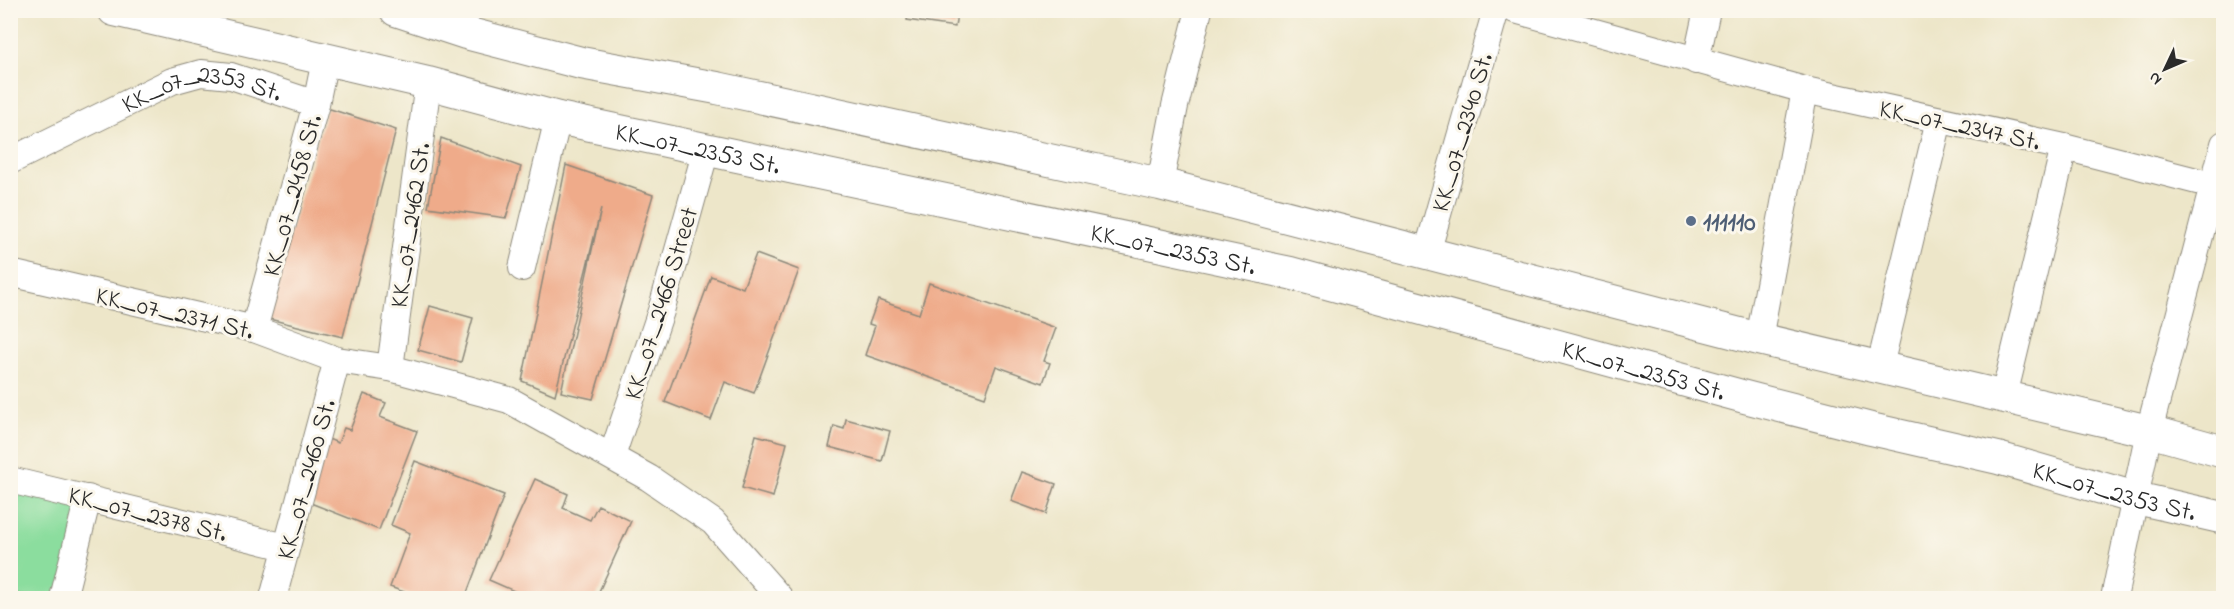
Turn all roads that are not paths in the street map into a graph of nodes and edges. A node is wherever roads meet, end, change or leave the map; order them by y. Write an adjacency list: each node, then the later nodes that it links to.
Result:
1 (114, 10): 7 (street, KK_07_2353 St.)
2 (396, 10): 18 (street)
3 (1199, 10): 18 (street)
4 (1496, 10): 20 (street, KK_07_2340 St.)
5 (1515, 10): 8 (street, KK_07_2347 St.)
6 (1707, 10): 8 (street)
7 (325, 60): 9 (street, KK_07_2353 St.); 11 (street, KK_07_2458 St.)
8 (1696, 62): 10 (street, KK_07_2347 St.)
9 (428, 83): 12 (street, KK_07_2353 St.); 27 (street, KK_07_2462 St.)
10 (1805, 90): 13 (street, KK_07_2347 St.); 24 (street)
11 (316, 104): 17 (street, KK_07_2353 St.); 23 (street, KK_07_2458 St.)
12 (558, 118): 16 (street, KK_07_2353 St.); 21 (street)
13 (1939, 120): 15 (street, KK_07_2347 St.); 26 (street)
14 (2223, 144): 19 (street)
15 (2064, 147): 19 (street, KK_07_2347 St.); 28 (street)
16 (706, 150): 31 (street, KK_07_2466 Street); 34 (street, KK_07_2353 St.)
17 (10, 161)
18 (1160, 184): 20 (street)
19 (2218, 187): 29 (street)
20 (1426, 253): 24 (street)
21 (522, 268)
22 (10, 273): 23 (street, KK_07_2371 St.)
23 (254, 329): 25 (street, KK_07_2371 St.)
24 (1759, 339): 26 (street)
25 (337, 360): 27 (street, KK_07_2371 St.); 36 (street, KK_07_2460 St.)
26 (1880, 366): 28 (street)
27 (390, 368): 31 (street, KK_07_2371 St.)
28 (2004, 396): 29 (street)
29 (2150, 431): 30 (street); 34 (street)
30 (2223, 452)
31 (612, 456): 39 (street, KK_07_2371 St.)
32 (10, 480): 33 (street, KK_07_2378 St.)
33 (88, 498): 36 (street, KK_07_2378 St.); 37 (street)
34 (2136, 498): 35 (street, KK_07_2353 St.); 40 (street)
35 (2223, 518)
36 (286, 547): 38 (street, KK_07_2460 St.)
37 (63, 598)
38 (273, 598)
39 (780, 598)
40 (2114, 598)

